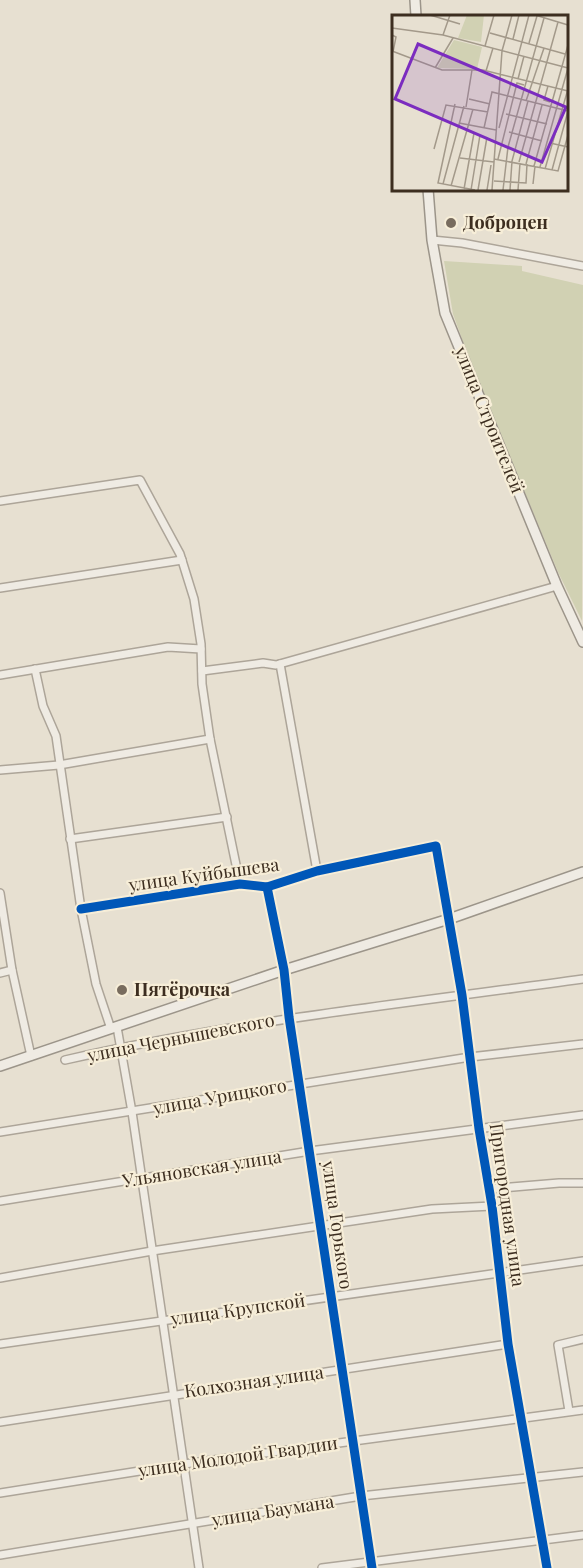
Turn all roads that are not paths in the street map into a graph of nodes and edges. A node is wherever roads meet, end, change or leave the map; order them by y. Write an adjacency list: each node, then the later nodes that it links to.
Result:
1 (414, 0): 2 (street)
2 (416, 15)
3 (428, 190): 4 (street, улица Строителей)
4 (432, 240): 5 (street); 8 (street, улица Строителей)
5 (583, 266)
6 (0, 501): 7 (street)
7 (182, 560): 9 (street); 11 (street)
8 (557, 586): 10 (street, улица Строителей); 12 (street)
9 (0, 588)
10 (583, 642)
11 (201, 649): 13 (street); 14 (street)
12 (280, 664): 14 (street); 22 (street)
13 (35, 669): 15 (street); 17 (street)
14 (202, 671): 16 (street)
15 (0, 675)
16 (210, 739): 17 (street); 19 (street)
17 (59, 765): 18 (street); 20 (street)
18 (0, 770)
19 (227, 817): 20 (street); 24 (street)
20 (70, 839): 28 (street)
21 (436, 846): 22 (street, улица Куйбышева); 29 (street, Пригородная улица)
22 (317, 871): 25 (street, улица Куйбышева)
23 (583, 872): 29 (street)
24 (240, 884): 25 (street, улица Куйбышева); 28 (street, улица Куйбышева)
25 (267, 887): 31 (street, улица Горького)
26 (0, 893): 27 (street)
27 (1, 905): 30 (street)
28 (81, 909): 36 (street)
29 (449, 919): 31 (street); 34 (street, Пригородная улица)
30 (12, 970): 32 (street); 39 (street)
31 (284, 970): 35 (street, улица Горького); 36 (street)
32 (0, 973)
33 (583, 979): 34 (street, улица Чернышевского)
34 (462, 995): 35 (street, улица Чернышевского); 40 (street, Пригородная улица)
35 (289, 1017): 38 (street, улица Чернышевского); 43 (street, улица Горького)
36 (114, 1028): 38 (street); 39 (street)
37 (583, 1044): 40 (street, улица Урицкого)
38 (121, 1047): 41 (street, улица Чернышевского); 44 (street)
39 (32, 1056): 42 (street)
40 (470, 1058): 43 (street, улица Урицкого); 46 (street, Пригородная улица)
41 (65, 1060)
42 (0, 1066)
43 (299, 1084): 44 (street, улица Урицкого); 48 (street, улица Горького)
44 (132, 1113): 47 (street, улица Урицкого); 49 (street)
45 (583, 1115): 46 (street, Ульяновская улица)
46 (479, 1129): 48 (street, Ульяновская улица); 51 (street, Пригородная улица)
47 (0, 1132)
48 (310, 1151): 49 (street, Ульяновская улица); 54 (street, улица Горького)
49 (141, 1179): 52 (street, Ульяновская улица); 55 (street)
50 (583, 1183): 51 (street)
51 (489, 1189): 53 (street, Пригородная улица)
52 (0, 1201)
53 (492, 1206): 54 (street); 57 (street, Пригородная улица)
54 (321, 1226): 55 (street); 59 (street, улица Горького)
55 (152, 1251): 58 (street); 60 (street)
56 (583, 1261): 57 (street, улица Крупской)
57 (500, 1271): 59 (street, улица Крупской); 63 (street, Пригородная улица)
58 (0, 1278)
59 (331, 1296): 60 (street, улица Крупской); 64 (street, улица Горького)
60 (162, 1321): 62 (street, улица Крупской); 65 (street)
61 (583, 1339): 67 (street)
62 (0, 1344)
63 (508, 1344): 64 (street, Колхозная улица); 68 (street, Пригородная улица)
64 (342, 1370): 65 (street, Колхозная улица); 70 (street, улица Горького)
65 (175, 1394): 69 (street, Колхозная улица); 71 (street)
66 (583, 1410): 67 (street, улица Молодой Гвардии)
67 (569, 1412): 68 (street, улица Молодой Гвардии)
68 (521, 1418): 70 (street, улица Молодой Гвардии); 73 (street, Пригородная улица)
69 (0, 1422)
70 (353, 1440): 71 (street, улица Молодой Гвардии); 75 (street, улица Горького)
71 (184, 1464): 74 (street, улица Молодой Гвардии); 76 (street)
72 (583, 1472): 73 (street, улица Баумана)
73 (531, 1477): 75 (street, улица Баумана); 78 (street, Пригородная улица)
74 (0, 1493)
75 (361, 1496): 76 (street, улица Баумана); 80 (street, улица Горького)
76 (192, 1524): 79 (street, улица Баумана); 81 (street)
77 (583, 1535): 78 (street)
78 (542, 1539): 80 (street); 83 (street, Пригородная улица)
79 (0, 1555)
80 (371, 1565): 82 (street)
81 (199, 1568)
82 (322, 1568)
83 (547, 1568)

